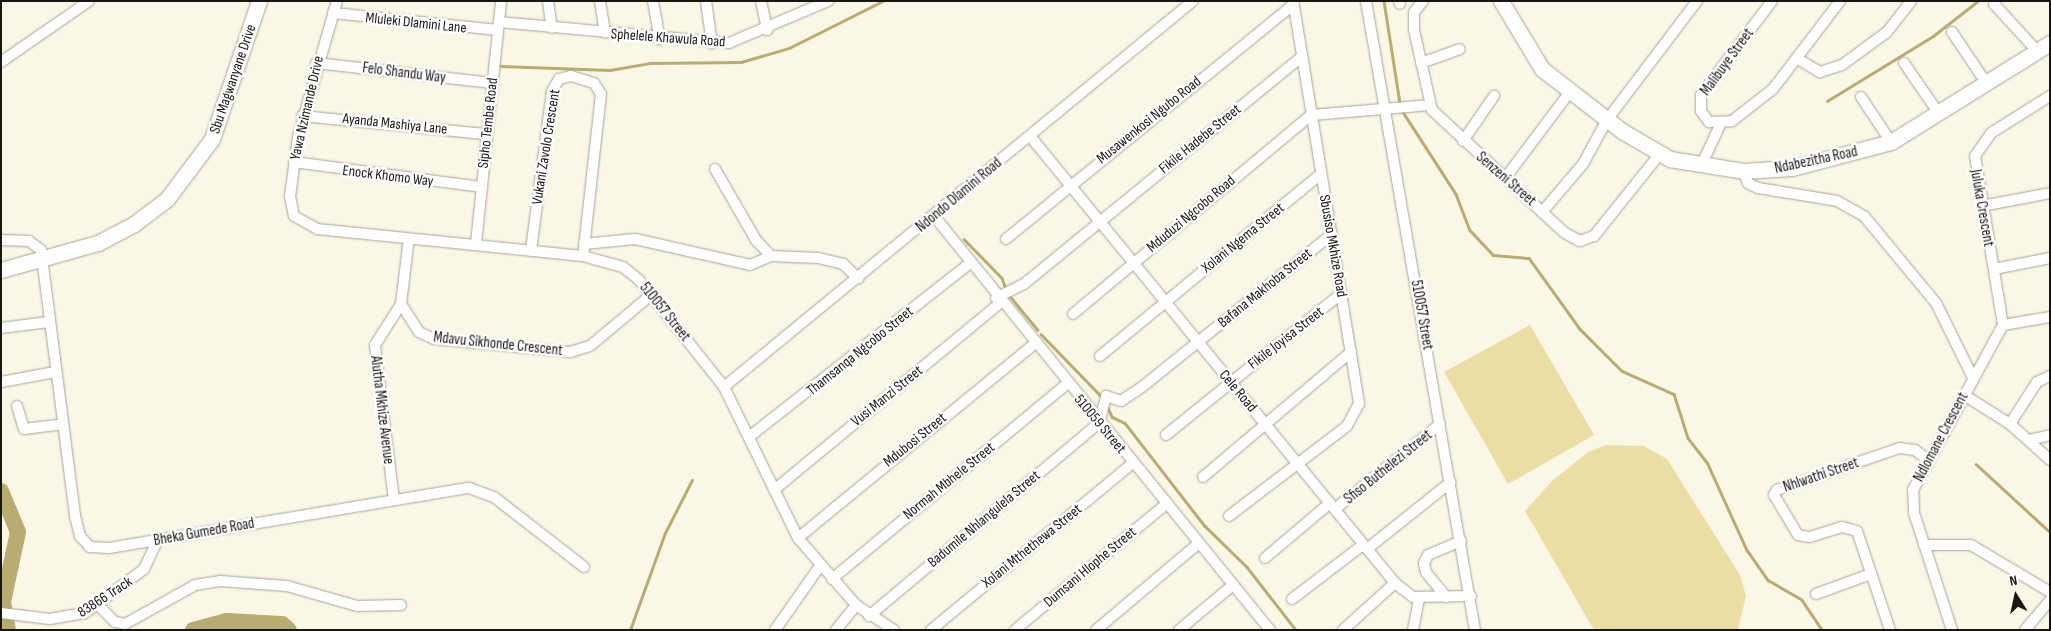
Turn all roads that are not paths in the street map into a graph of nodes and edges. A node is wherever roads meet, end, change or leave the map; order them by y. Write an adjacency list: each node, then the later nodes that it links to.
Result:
1 (89, 1): 34 (street)
2 (259, 1): 80 (street, Sbu Magwanyane Drive)
3 (337, 1): 22 (street, Yawa Nzimande Drive)
4 (501, 1): 23 (street, Sipho Tembe Road)
5 (548, 1): 24 (street)
6 (600, 1): 27 (street)
7 (653, 1): 28 (street)
8 (706, 1): 29 (street)
9 (761, 1): 25 (street)
10 (828, 1): 20 (street, Sphelele Khawula Road)
11 (1193, 1): 52 (street, Ndondo Dlamini Road)
12 (1366, 1): 45 (street, 510057 Street)
13 (1423, 1): 37 (street)
14 (1501, 1): 40 (street, Ndabezitha Road)
15 (1696, 1): 49 (street)
16 (1772, 1): 50 (street, Malibuye Street)
17 (1911, 1): 33 (street)
18 (1838, 2): 33 (street)
19 (1293, 3): 32 (street, Sbusiso Mkhize Road); 62 (street, Musawenkosi Ngubo Road)
20 (816, 4): 25 (street, Sphelele Khawula Road)
21 (1994, 4): 30 (street)
22 (333, 13): 23 (street, Mluleki Dlamini Lane); 36 (street, Yawa Nzimande Drive)
23 (499, 26): 24 (street, Sphelele Khawula Road); 38 (street, Sipho Tembe Road)
24 (552, 28): 27 (street, Sphelele Khawula Road)
25 (767, 30): 29 (street, Sphelele Khawula Road)
26 (1952, 32): 39 (street)
27 (604, 33): 28 (street, Sphelele Khawula Road)
28 (660, 39): 29 (street, Sphelele Khawula Road)
29 (712, 44)
30 (2043, 47): 39 (street, Ndabezitha Road)
31 (1460, 49): 37 (street)
32 (1300, 56): 46 (street, Sbusiso Mkhize Road); 69 (street, Fikile Hadebe Street)
33 (1798, 59): 50 (street)
34 (1, 62)
35 (1904, 62): 47 (street)
36 (316, 63): 38 (street, Felo Shandu Way); 48 (street, Yawa Nzimande Drive)
37 (1421, 63): 44 (street)
38 (492, 83): 51 (street, Sipho Tembe Road)
39 (1987, 84): 47 (street, Ndabezitha Road)
40 (1569, 93): 49 (street, Ndabezitha Road); 61 (street)
41 (1494, 96): 53 (street)
42 (1861, 97): 54 (street)
43 (2048, 99): 65 (street, Juluka Crescent)
44 (1429, 105): 45 (street); 53 (street, Senzeni Street)
45 (1385, 108): 46 (street); 112 (street, 510057 Street)
46 (1311, 115): 60 (street, Sbusiso Mkhize Road); 81 (street, Mduduzi Ngcobo Road)
47 (1940, 115): 54 (street, Ndabezitha Road)
48 (302, 116): 51 (street, Ayanda Mashiya Lane); 56 (street, Yawa Nzimande Drive)
49 (1607, 120): 55 (street, Ndabezitha Road); 66 (street)
50 (1720, 125): 57 (street)
51 (487, 134): 63 (street, Sipho Tembe Road)
52 (1030, 136): 62 (street, Cele Road); 68 (street, Ndondo Dlamini Road)
53 (1463, 141): 61 (street, Senzeni Street)
54 (1891, 142): 59 (street, Ndabezitha Road)
55 (1659, 155): 57 (street, Ndabezitha Road); 66 (street, Senzeni Street)
56 (294, 162): 63 (street, Enock Khomo Way); 67 (street, Yawa Nzimande Drive)
57 (1701, 166): 59 (street, Ndabezitha Road)
58 (715, 169): 78 (street)
59 (1743, 171): 102 (street)
60 (1321, 174): 70 (street, Sbusiso Mkhize Road); 89 (street, Xolani Ngema Street)
61 (1506, 177): 66 (street, Senzeni Street)
62 (1070, 184): 69 (street, Cele Road); 72 (street, Musawenkosi Ngubo Road)
63 (482, 187): 74 (street, Sipho Tembe Road)
64 (2050, 193): 65 (street)
65 (1982, 206): 83 (street, Juluka Crescent)
66 (1543, 211)
67 (294, 216): 71 (street, 510057 Street)
68 (934, 216): 82 (street, 510059 Street); 85 (street, Ndondo Dlamini Road)
69 (1100, 222): 81 (street, Cele Road); 88 (street)
70 (1332, 234): 86 (street, Sbusiso Mkhize Road); 96 (street, Bafana Makhoba Street)
71 (408, 238): 74 (street, 510057 Street); 90 (street, Alutha Mkhize Avenue)
72 (1006, 239)
73 (1, 240): 80 (street)
74 (476, 244): 76 (street, 510057 Street)
75 (584, 244): 76 (street, Vukani Zavolo Crescent); 77 (street, Vukani Zavolo Crescent); 78 (street)
76 (531, 250): 77 (street, 510057 Street)
77 (583, 256): 87 (street, 510057 Street)
78 (771, 256): 85 (street)
79 (2050, 258): 83 (street)
80 (43, 260): 84 (street, Sbu Magwanyane Drive); 93 (street, Bheka Gumede Road)
81 (1133, 262): 89 (street, Cele Road); 91 (street, Mduduzi Ngcobo Road)
82 (970, 263): 88 (street, 510059 Street); 116 (street, Thamsanqa Ngcobo Street)
83 (1994, 269): 94 (street, Juluka Crescent)
84 (1, 270)
85 (858, 278): 106 (street, Ndondo Dlamini Road)
86 (1342, 294): 98 (street, Sbusiso Mkhize Road); 104 (street, Fikile Joyisa Street)
87 (651, 295): 90 (street, Mdavu Sikhonde Crescent); 106 (street, 510057 Street)
88 (998, 301): 97 (street, 510059 Street); 124 (street, Vusi Manzi Street)
89 (1165, 302): 96 (street, Cele Road); 99 (street)
90 (401, 304): 125 (street, Alutha Mkhize Avenue)
91 (1073, 314)
92 (2050, 317): 94 (street)
93 (49, 322): 95 (street); 100 (street, Bheka Gumede Road)
94 (2003, 325): 102 (street, Ndlomane Crescent)
95 (1, 328)
96 (1198, 342): 104 (street, Cele Road); 110 (street, Bafana Makhoba Street)
97 (1034, 344): 105 (street, 510059 Street); 129 (street, Mdubosi Street)
98 (1352, 352): 109 (street); 120 (street, Sbusiso Mkhize Road)
99 (1100, 356)
100 (56, 372): 103 (street); 111 (street, Bheka Gumede Road)
101 (2050, 376): 113 (street)
102 (1973, 378): 107 (street, Ndlomane Crescent)
103 (1, 382)
104 (1230, 382): 109 (street, Cele Road); 114 (street, Fikile Joyisa Street)
105 (1067, 384): 110 (street, 510059 Street); 139 (street, Normah Mbhele Street)
106 (724, 387): 116 (street, 510057 Street)
107 (1964, 395): 113 (street); 118 (street, Ndlomane Crescent)
108 (17, 406): 111 (street)
109 (1264, 422): 120 (street, Cele Road); 122 (street)
110 (1099, 423): 121 (street, 510059 Street); 153 (street, Badumile Nhlangulela Street)
111 (62, 424): 130 (street, Bheka Gumede Road)
112 (1440, 424): 123 (street, 510057 Street); 127 (street, Sfiso Buthelezi Street)
113 (2010, 424): 117 (street)
114 (1166, 435)
115 (2050, 435): 117 (street)
116 (750, 437): 124 (street, 510057 Street)
117 (2028, 440): 119 (street)
118 (1928, 460): 133 (street, Ndlomane Crescent); 138 (street, Nhlwathi Street)
119 (2050, 460)
120 (1296, 462): 127 (street, Cele Road); 128 (street)
121 (1133, 463): 126 (street, 510059 Street); 158 (street, Xolani Mthethewa Street)
122 (1203, 477)
123 (1451, 482): 131 (street, 510057 Street); 134 (street)
124 (774, 490): 129 (street, 510057 Street)
125 (394, 500): 130 (street, Bheka Gumede Road); 137 (street, Bheka Gumede Road)
126 (1166, 504): 132 (street, 510059 Street); 159 (street, Dumsani Hlophe Street)
127 (1333, 507): 134 (street, Cele Road); 135 (street, Sfiso Buthelezi Street)
128 (1229, 516)
129 (798, 538): 136 (street, 510057 Street)
130 (157, 541): 149 (street, 83866 Track)
131 (1461, 541): 144 (street, 510057 Street); 145 (street)
132 (1199, 543): 141 (street, 510059 Street); 160 (street)
133 (1924, 545): 142 (street); 166 (street, Ndlomane Crescent)
134 (1365, 547): 140 (street, Cele Road); 147 (street)
135 (1265, 558)
136 (820, 566): 139 (street, 510057 Street); 155 (street)
137 (584, 567)
138 (1871, 574): 143 (street); 165 (street, Nhlwathi Street)
139 (832, 579): 151 (street, 510057 Street)
140 (1395, 583): 146 (street, Cele Road); 162 (street)
141 (1233, 584): 154 (street, 510059 Street); 161 (street)
142 (2050, 592)
143 (1816, 594)
144 (1471, 596): 145 (street); 164 (street, 510057 Street)
145 (1446, 597): 146 (street)
146 (1419, 598): 163 (street)
147 (1292, 599)
148 (2050, 600): 167 (street)
149 (97, 604): 150 (street); 152 (street, 83866 Track)
150 (401, 605)
151 (856, 605): 153 (street, 510057 Street); 156 (street)
152 (3, 613)
153 (869, 616): 157 (street, 510057 Street)
154 (1265, 628)
155 (776, 630)
156 (836, 630)
157 (894, 630)
158 (931, 630)
159 (1014, 630)
160 (1096, 630)
161 (1179, 630)
162 (1343, 630)
163 (1413, 630)
164 (1475, 630)
165 (1890, 630)
166 (1952, 630)
167 (2025, 630)

